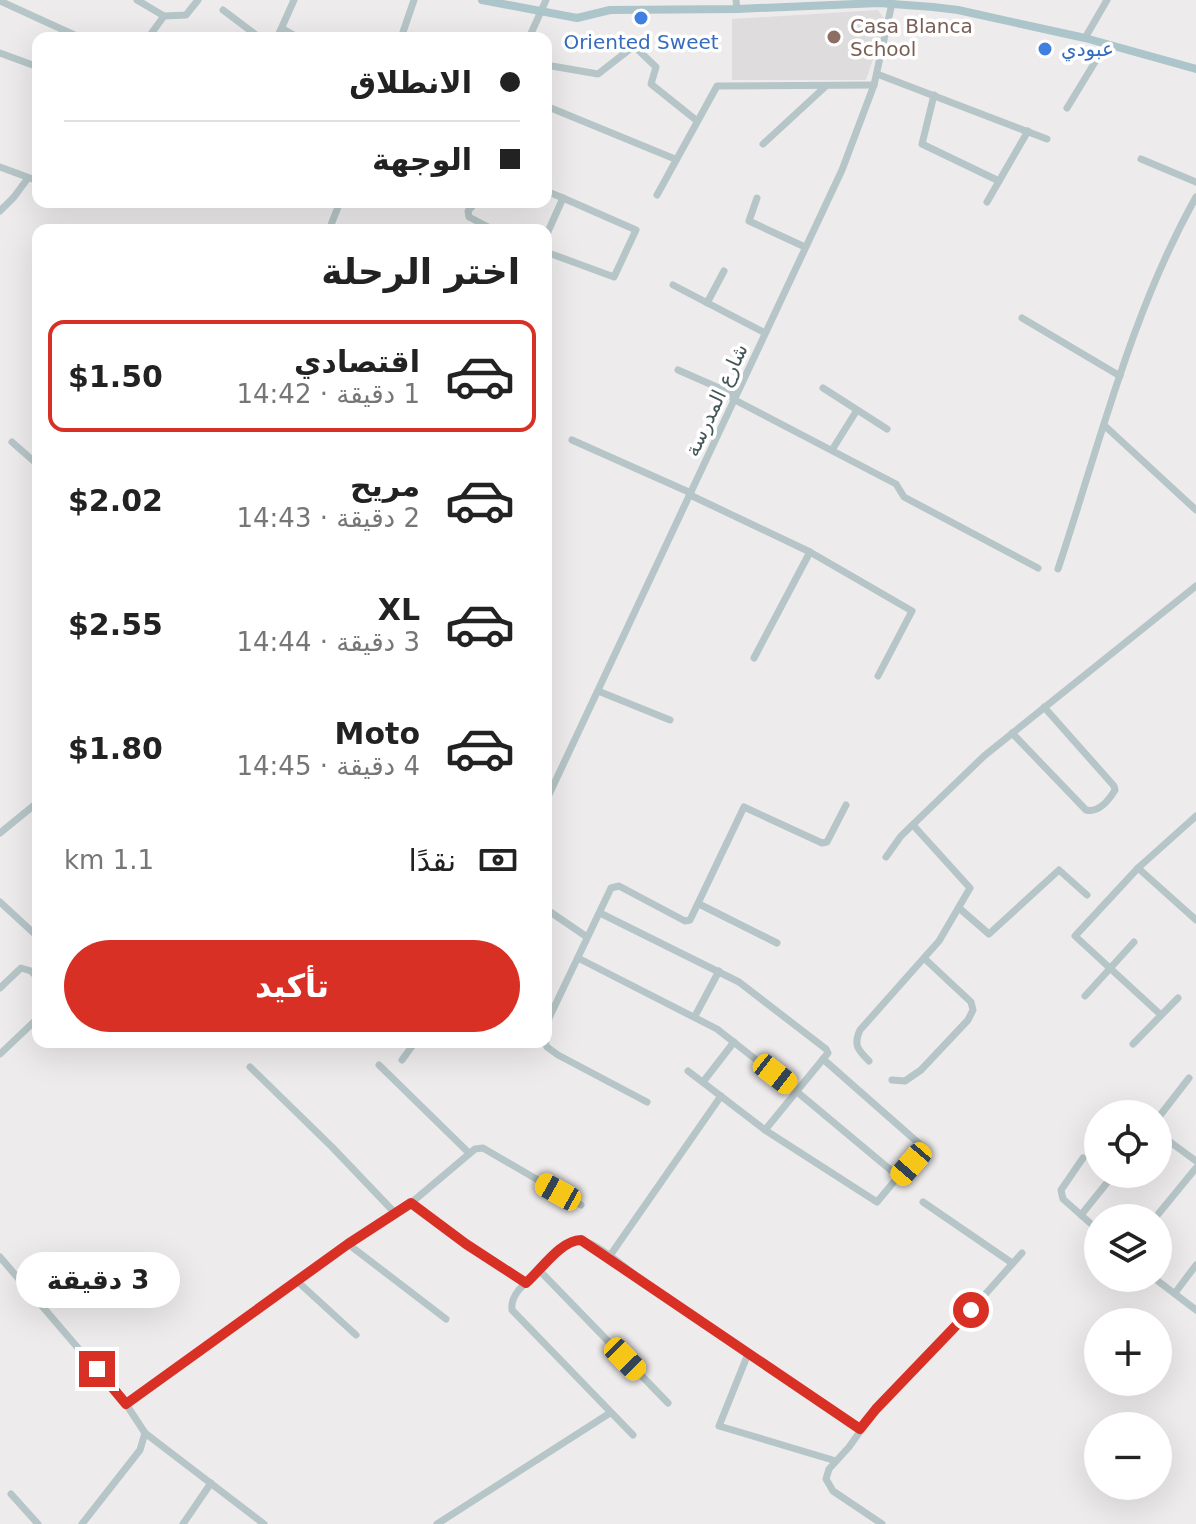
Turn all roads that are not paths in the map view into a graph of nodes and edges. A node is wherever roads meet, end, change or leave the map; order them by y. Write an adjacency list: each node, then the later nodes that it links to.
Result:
1 (137, 0): 16 (street)
2 (198, 0): 16 (street)
3 (294, 0): 17 (street)
4 (414, 0): 23 (street)
5 (482, 0): 15 (main road)
6 (546, 0): 15 (street)
7 (660, 0): 14 (street)
8 (1107, 0): 25 (street)
9 (0, 1): 18 (street)
10 (879, 2): 11 (main road); 12 (main road)
11 (892, 3): 25 (main road); 31 (street, شارع المدرسة)
12 (736, 4): 14 (main road)
13 (223, 10): 20 (street)
14 (656, 10): 15 (main road)
15 (541, 11): 24 (street)
16 (164, 16): 19 (street)
17 (283, 29): 21 (street); 22 (street)
18 (68, 32)
19 (152, 32)
20 (252, 32)
21 (281, 32)
22 (288, 32)
23 (403, 32)
24 (532, 32)
25 (1085, 38): 26 (main road)
26 (1106, 44): 30 (main road); 36 (street)
27 (0, 53): 28 (street)
28 (32, 65)
29 (552, 66): 37 (street)
30 (1196, 69)
31 (877, 74): 32 (street, شارع المدرسة); 34 (street)
32 (874, 85): 33 (street); 58 (street, شارع المدرسة)
33 (826, 86): 37 (street); 40 (street)
34 (934, 95): 38 (street); 46 (street)
35 (552, 108): 41 (street)
36 (1067, 108)
37 (696, 120): 41 (street)
38 (1028, 131): 39 (street); 46 (street)
39 (1047, 139)
40 (763, 144)
41 (675, 159): 49 (street)
42 (1141, 159): 47 (street)
43 (0, 167): 44 (street)
44 (28, 178): 45 (street); 55 (street)
45 (32, 179)
46 (999, 181): 53 (street)
47 (1196, 182)
48 (552, 193): 51 (street)
49 (657, 195)
50 (1196, 197): 66 (street)
51 (563, 198): 57 (street); 59 (street)
52 (757, 198): 58 (street)
53 (987, 202)
54 (471, 208): 56 (street)
55 (0, 211)
56 (482, 224)
57 (551, 224)
58 (805, 247): 64 (street, شارع المدرسة)
59 (552, 254)
60 (724, 271): 62 (street)
61 (673, 285): 62 (street)
62 (707, 303): 64 (street)
63 (1022, 318): 66 (street)
64 (765, 333): 68 (street, شارع المدرسة)
65 (678, 370): 68 (street)
66 (1120, 376): 70 (street)
67 (823, 388): 69 (street)
68 (734, 397): 74 (street); 76 (street, شارع المدرسة)
69 (857, 410): 71 (street); 74 (street)
70 (1105, 426): 77 (street); 80 (street)
71 (887, 429)
72 (572, 440): 76 (street)
73 (12, 442): 75 (street)
74 (832, 450): 79 (street)
75 (32, 460)
76 (690, 494): 78 (street); 84 (street, شارع المدرسة)
77 (1196, 510)
78 (810, 552): 82 (street); 83 (street)
79 (1038, 568)
80 (1058, 569)
81 (1196, 586): 85 (street)
82 (754, 658)
83 (878, 676)
84 (598, 691): 86 (street); 89 (street, شارع المدرسة)
85 (1044, 707): 87 (street); 87 (street)
86 (670, 720)
87 (1012, 733): 94 (street)
88 (552, 779): 89 (street)
89 (555, 781): 90 (street, شارع المدرسة)
90 (552, 788)
91 (846, 805): 100 (street)
92 (32, 807): 95 (street)
93 (1196, 816): 97 (street)
94 (913, 825): 96 (street); 101 (street)
95 (0, 833)
96 (886, 857)
97 (1138, 868): 104 (street); 111 (street)
98 (1087, 895): 101 (street)
99 (0, 902): 105 (street)
100 (699, 904): 103 (street); 108 (street)
101 (959, 908): 110 (street)
102 (552, 913): 106 (street)
103 (600, 913): 106 (street); 112 (street)
104 (1196, 920)
105 (32, 931)
106 (587, 937): 109 (street)
107 (1134, 942): 111 (street)
108 (777, 943)
109 (578, 958): 117 (street); 119 (street)
110 (925, 959): 128 (street); 133 (street)
111 (1109, 969): 115 (street); 118 (street)
112 (719, 971): 119 (street); 126 (street)
113 (32, 972): 114 (street)
114 (0, 988)
115 (1085, 996)
116 (1178, 998): 118 (street)
117 (552, 1012)
118 (1161, 1015): 122 (street)
119 (695, 1016): 121 (street)
120 (32, 1024): 125 (street)
121 (734, 1042): 134 (street); 135 (street)
122 (1133, 1044)
123 (411, 1048): 127 (street)
124 (548, 1048): 138 (street)
125 (0, 1054)
126 (823, 1059): 135 (street); 145 (street)
127 (402, 1060)
128 (869, 1061)
129 (379, 1065): 141 (street)
130 (250, 1067): 151 (street)
131 (688, 1071): 134 (street)
132 (1189, 1078): 137 (street)
133 (892, 1080)
134 (703, 1082): 136 (street)
135 (796, 1091): 139 (street); 145 (street)
136 (721, 1096): 139 (street); 157 (street)
137 (1172, 1100)
138 (647, 1102)
139 (765, 1130): 145 (street)
140 (1172, 1143): 143 (street)
141 (469, 1153): 148 (street); 150 (street)
142 (1083, 1158): 152 (street)
143 (1196, 1161)
144 (1196, 1168): 149 (street)
145 (899, 1177)
146 (1103, 1188): 152 (street)
147 (923, 1202): 158 (street)
148 (411, 1203): 151 (street); 162 (street)
149 (1166, 1204)
150 (581, 1205)
151 (395, 1213): 154 (street)
152 (1081, 1215): 153 (street)
153 (1084, 1218)
154 (348, 1244): 161 (street); 166 (street)
155 (1022, 1253): 158 (street)
156 (0, 1257): 170 (street)
157 (609, 1257): 160 (street); 168 (street)
158 (1012, 1263): 172 (street)
159 (1196, 1265): 164 (street)
160 (540, 1271): 162 (street); 169 (street)
161 (297, 1281): 167 (street); 170 (street)
162 (526, 1283): 171 (street)
163 (1172, 1291): 164 (street)
164 (1175, 1293): 165 (street)
165 (1196, 1310)
166 (446, 1319)
167 (356, 1335)
168 (748, 1354): 172 (street); 175 (street)
169 (668, 1403)
170 (126, 1404): 173 (street)
171 (610, 1413): 174 (street); 183 (street)
172 (860, 1429): 175 (street)
173 (145, 1433): 176 (street); 180 (street)
174 (633, 1435)
175 (836, 1461): 184 (street)
176 (211, 1483): 178 (street); 181 (street)
177 (11, 1494): 179 (street)
178 (250, 1520): 182 (street)
179 (38, 1524)
180 (82, 1524)
181 (183, 1524)
182 (264, 1524)
183 (437, 1524)
184 (882, 1524)

